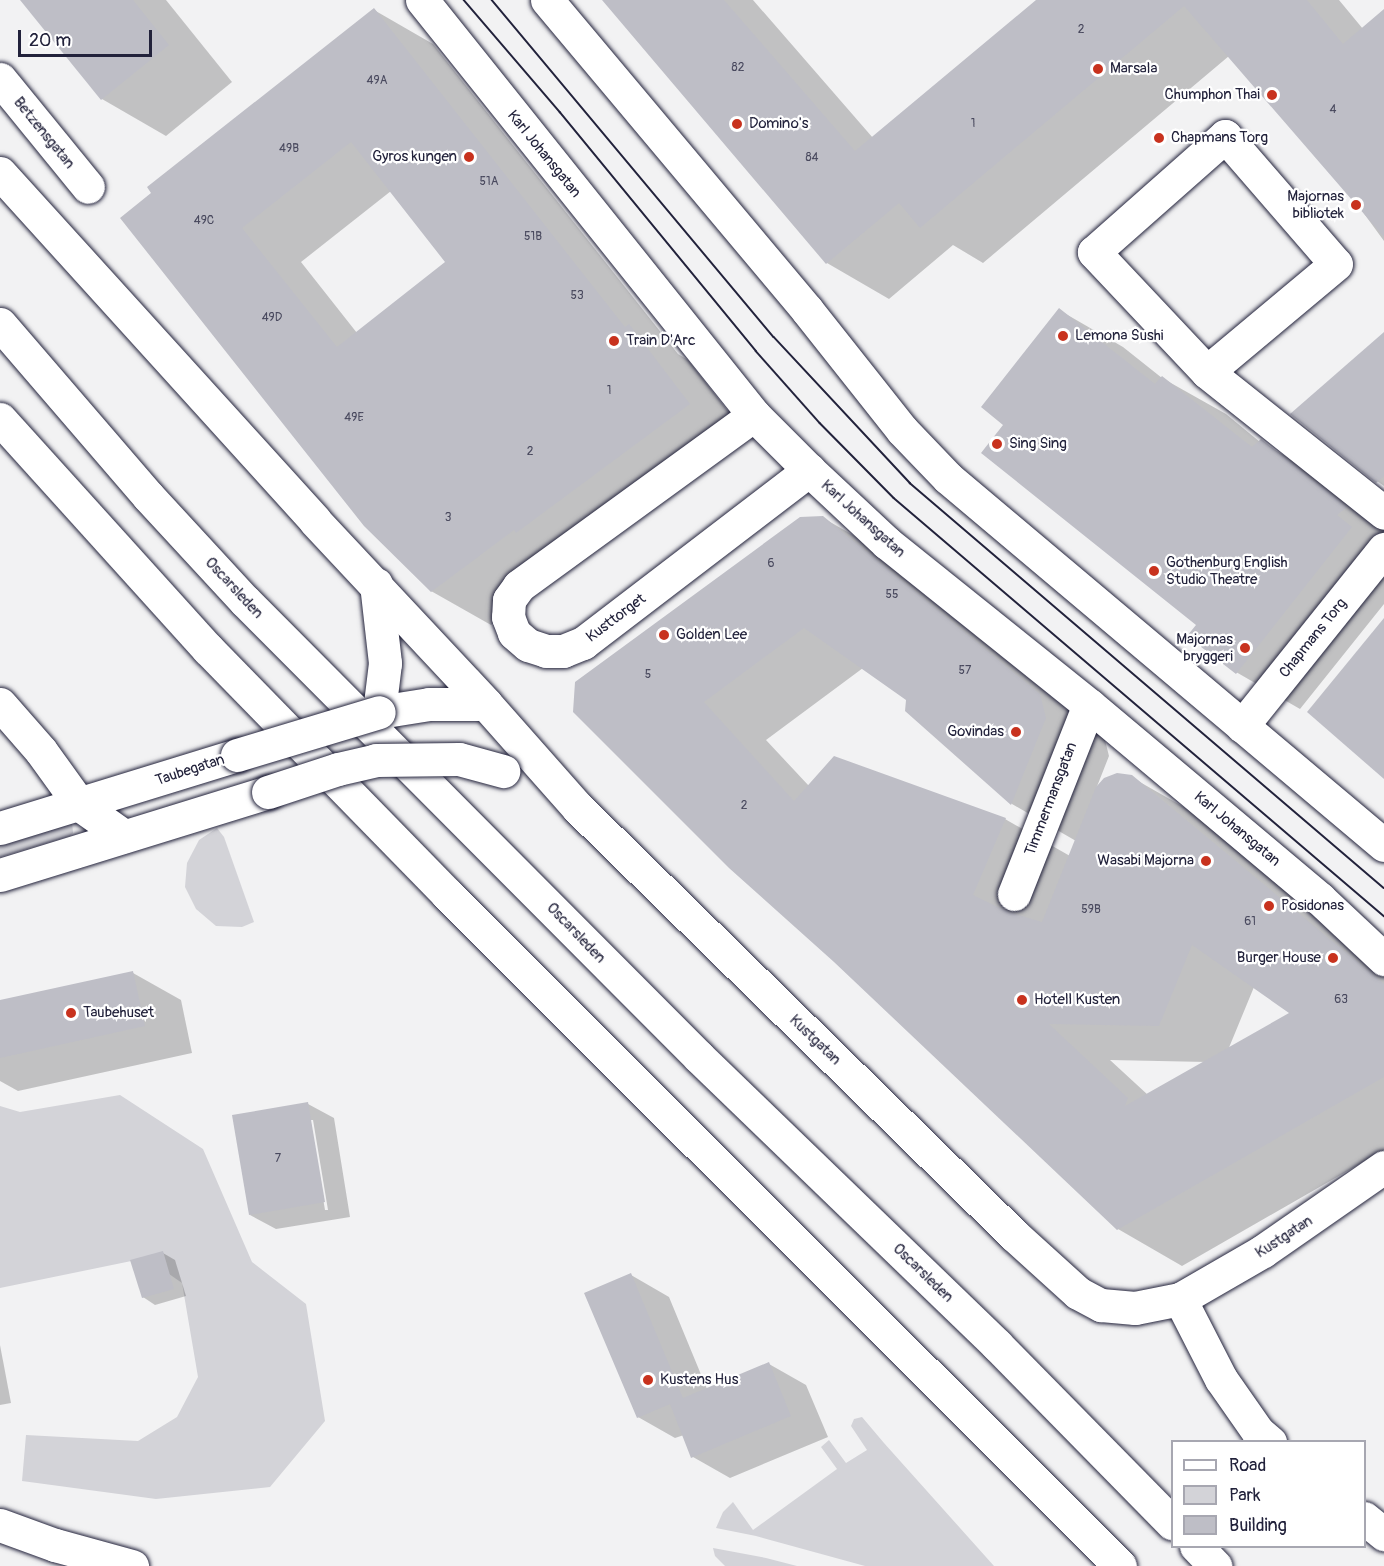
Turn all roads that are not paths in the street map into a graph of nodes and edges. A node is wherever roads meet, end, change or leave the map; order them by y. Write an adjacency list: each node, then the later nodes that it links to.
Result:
1 (422, 0): 8 (main road, Karl Johansgatan)
2 (547, 0): 18 (main road)
3 (0, 79): 5 (main road, Betzensgatan)
4 (0, 174): 13 (main road, Kustgatan)
5 (88, 188)
6 (0, 324): 32 (main road, Oscarsleden)
7 (1207, 372): 7 (main road); 11 (main road)
8 (754, 415): 10 (main road, Karl Johansgatan); 10 (main road, Kusttorget)
9 (0, 419): 37 (main road)
10 (809, 470): 16 (main road, Karl Johansgatan)
11 (1384, 513)
12 (1384, 549): 18 (main road, Chapmans Torg)
13 (376, 584): 15 (main road, Kustgatan); 17 (main road)
14 (0, 704): 20 (main road)
15 (486, 704): 17 (main road, Taubegatan); 21 (main road, Kustgatan)
16 (1089, 705): 26 (main road, Timmermansgatan); 27 (main road, Karl Johansgatan)
17 (379, 712): 19 (main road); 20 (main road, Taubegatan, bridge)
18 (1242, 726): 24 (main road)
19 (338, 769): 21 (main road, bridge); 23 (main road, bridge)
20 (80, 805): 22 (main road, Taubegatan); 23 (main road)
21 (578, 807): 29 (main road, Kustgatan)
22 (0, 828)
23 (124, 836): 25 (main road)
24 (1384, 845)
25 (0, 875)
26 (1014, 894)
27 (1384, 959)
28 (1384, 1167): 29 (main road, Kustgatan)
29 (1180, 1299): 30 (main road)
30 (1268, 1440)
31 (1366, 1519): 34 (main road)
32 (1171, 1520)
33 (0, 1525): 36 (main road)
34 (1384, 1534)
35 (1198, 1548): 38 (main road)
36 (132, 1566)
37 (1120, 1566)
38 (1215, 1566)

